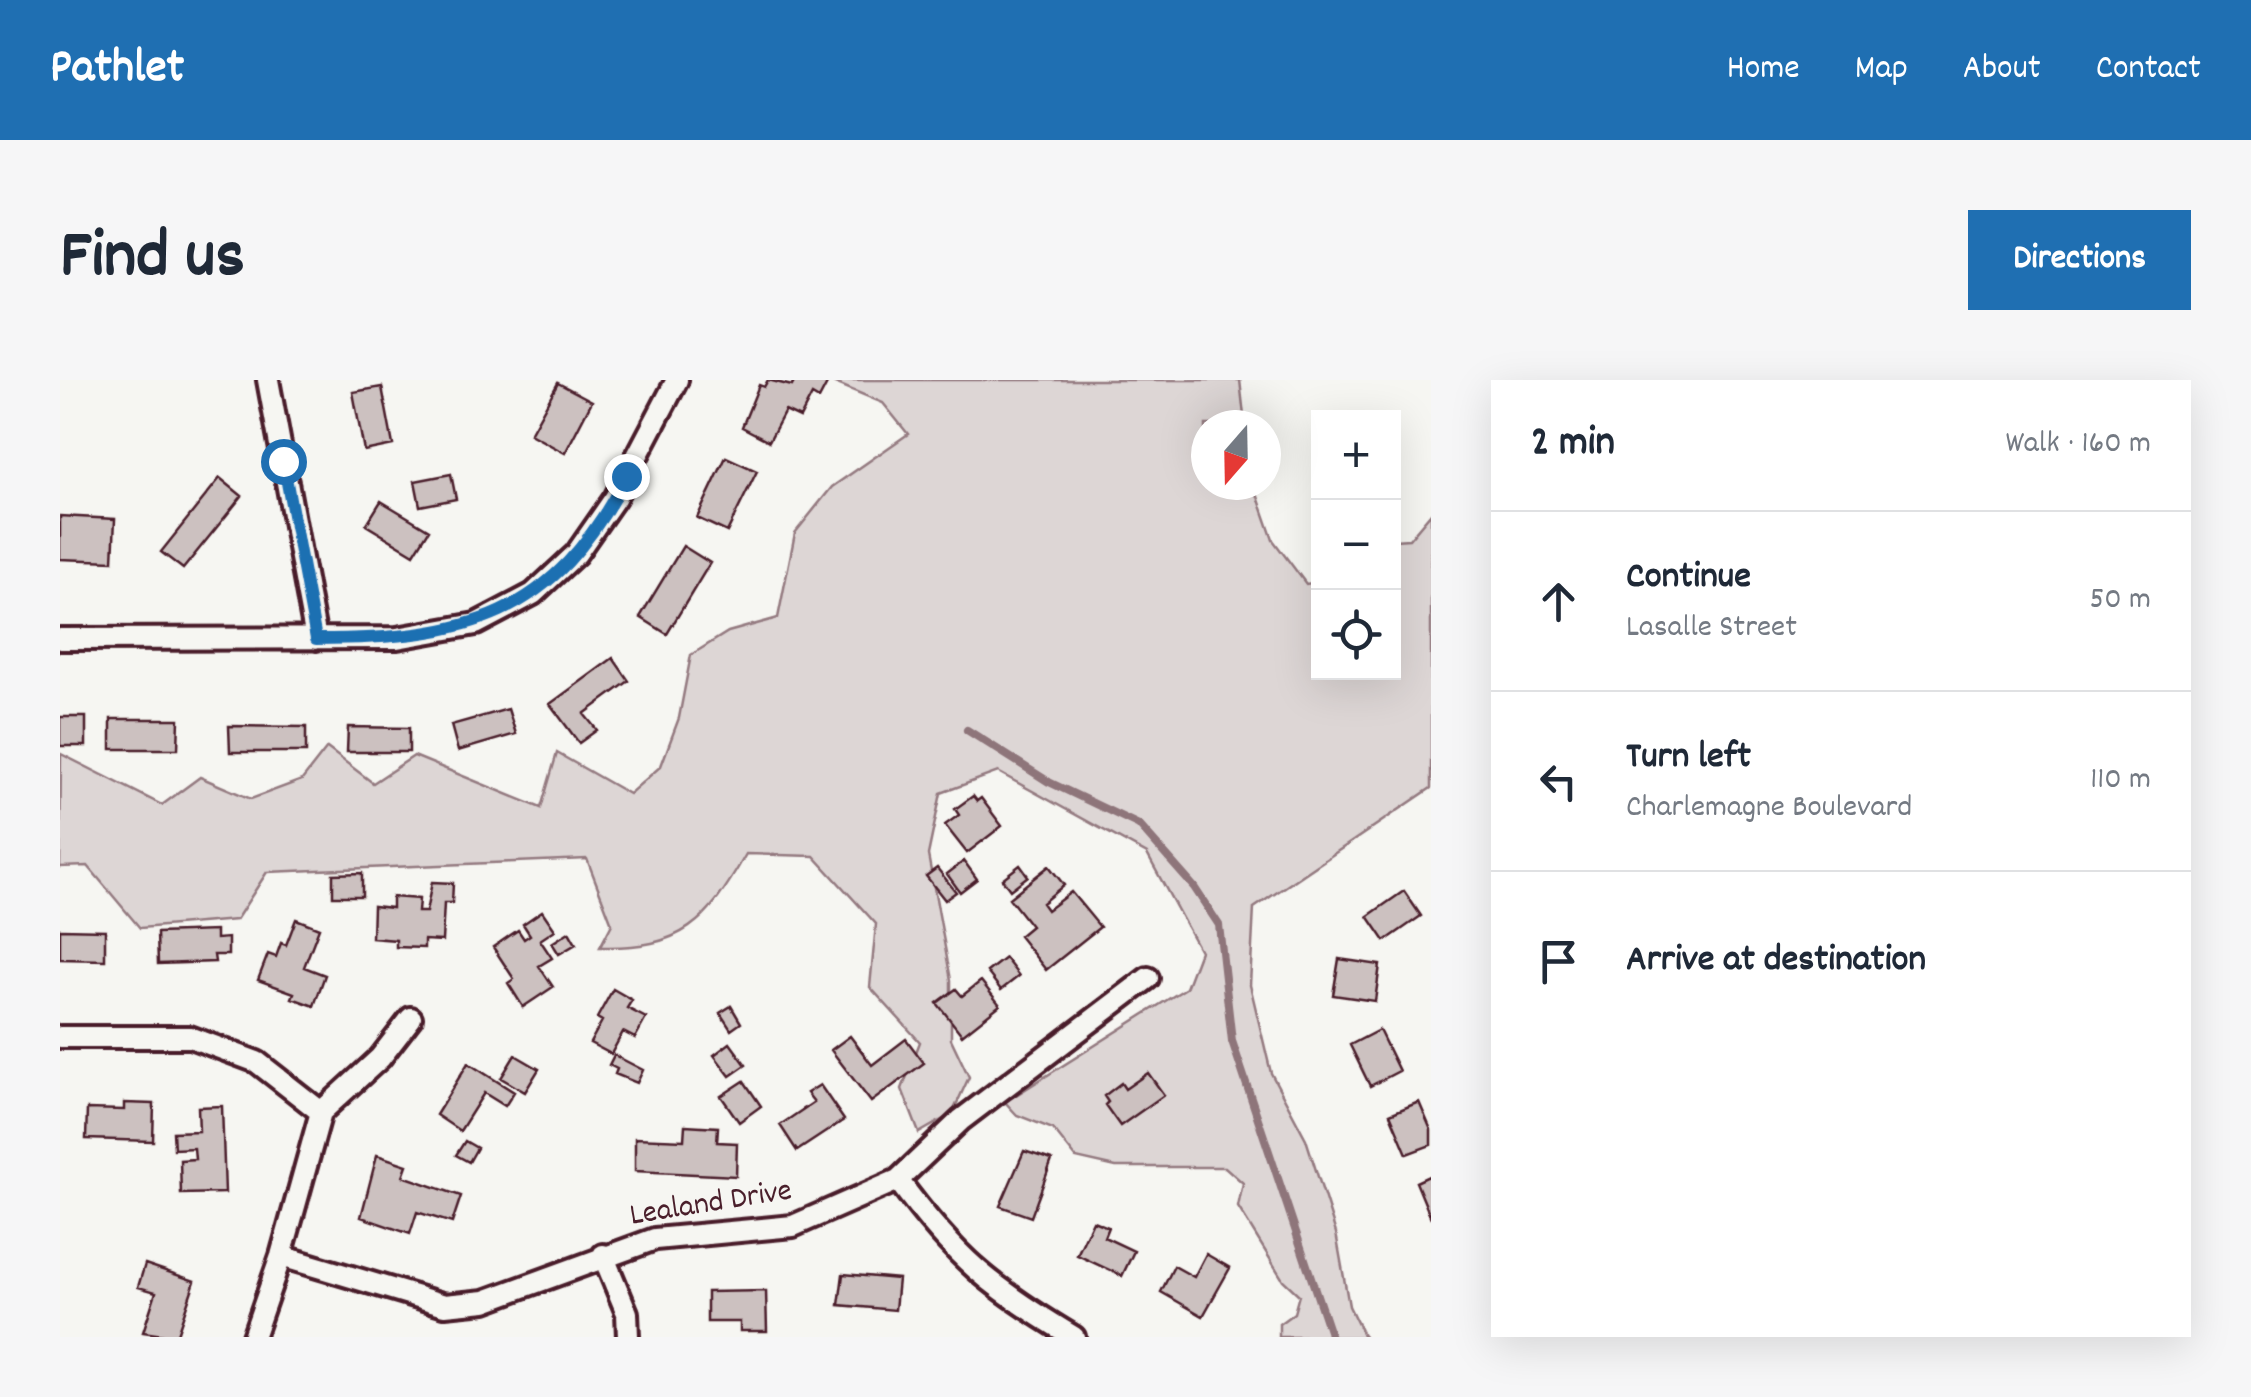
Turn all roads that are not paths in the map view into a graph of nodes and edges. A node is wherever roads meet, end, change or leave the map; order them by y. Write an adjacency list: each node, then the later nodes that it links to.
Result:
1 (268, 380): 4 (street)
2 (677, 380): 4 (street)
3 (60, 639): 4 (street)
4 (316, 639)
5 (1148, 978): 9 (street, Lealand Drive)
6 (411, 1018): 8 (street)
7 (60, 1037): 8 (street)
8 (321, 1112): 11 (street)
9 (898, 1180): 10 (street, Lealand Drive); 14 (street)
10 (603, 1255): 11 (street, Lealand Drive); 13 (street)
11 (282, 1256): 12 (street)
12 (254, 1337)
13 (628, 1337)
14 (1074, 1337)

